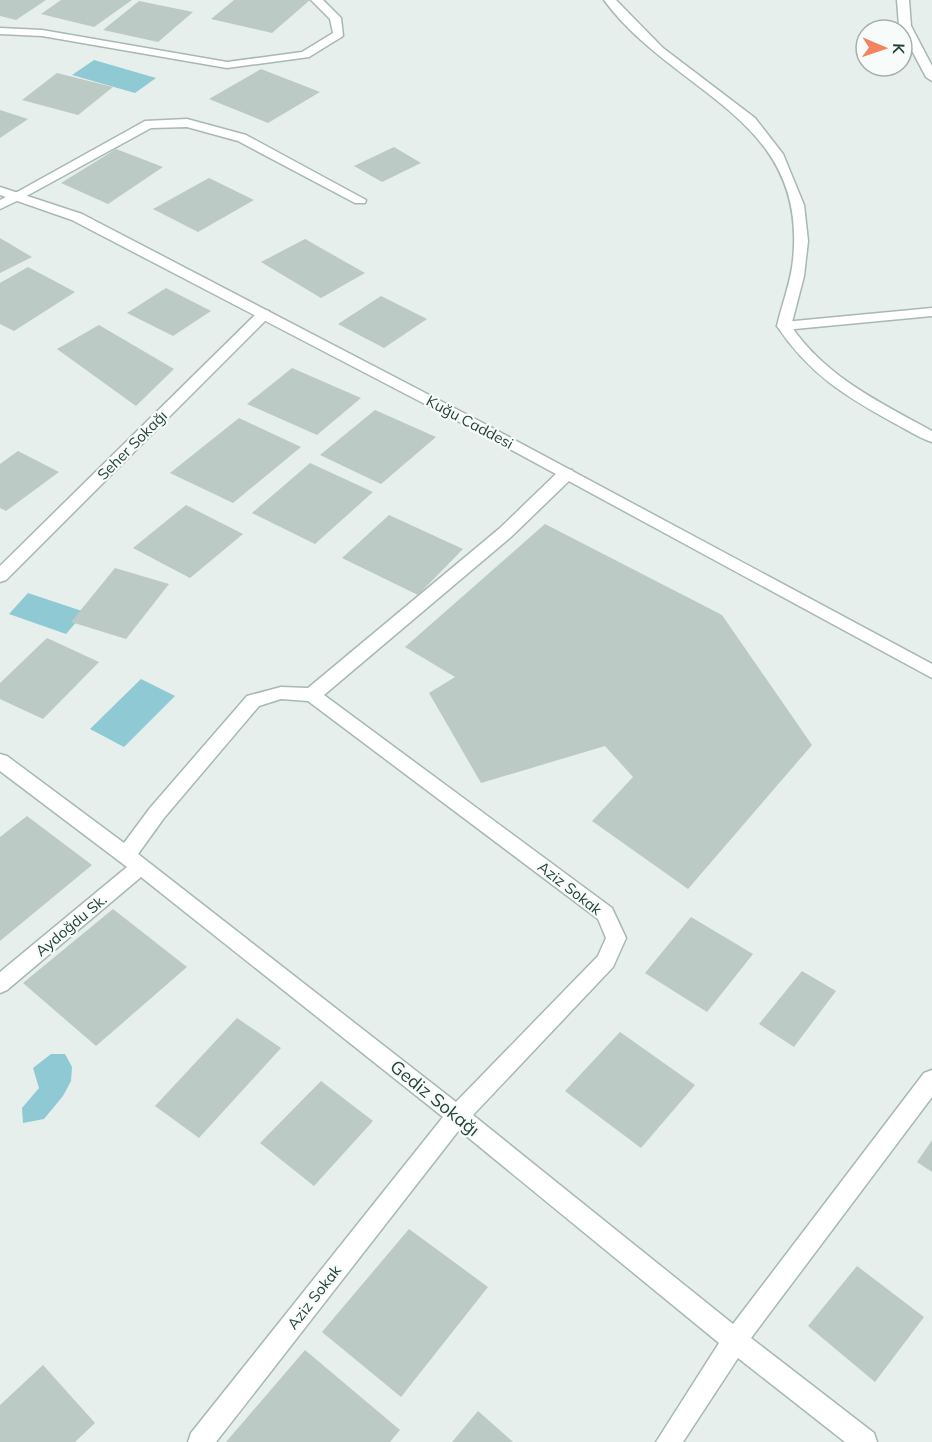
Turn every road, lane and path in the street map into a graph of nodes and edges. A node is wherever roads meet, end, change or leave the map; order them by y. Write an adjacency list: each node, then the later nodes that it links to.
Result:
1 (317, 0): 4 (street)
2 (610, 0): 12 (street)
3 (903, 0): 5 (street)
4 (0, 31)
5 (932, 77)
6 (0, 191): 7 (street, Kuğu Caddesi)
7 (16, 196): 8 (street); 9 (street); 11 (street, Kuğu Caddesi)
8 (360, 200)
9 (0, 205)
10 (932, 312): 12 (street)
11 (264, 314): 14 (street, Kuğu Caddesi); 15 (street, Seher Sokağı)
12 (784, 326): 13 (street)
13 (932, 437)
14 (566, 474): 16 (street, Kuğu Caddesi); 17 (street)
15 (0, 576)
16 (932, 672)
17 (312, 695): 19 (street); 22 (street, Aziz Sokak)
18 (0, 761): 19 (street, Gediz Sokağı)
19 (134, 860): 20 (street, Aydoğdu Sk.); 22 (street, Gediz Sokağı)
20 (0, 984)
21 (932, 1080): 23 (street)
22 (458, 1115): 23 (street, Gediz Sokağı); 24 (street, Aziz Sokak)
23 (734, 1342): 25 (street); 26 (street, Gediz Sokağı)
24 (200, 1442)
25 (668, 1442)
26 (865, 1442)

